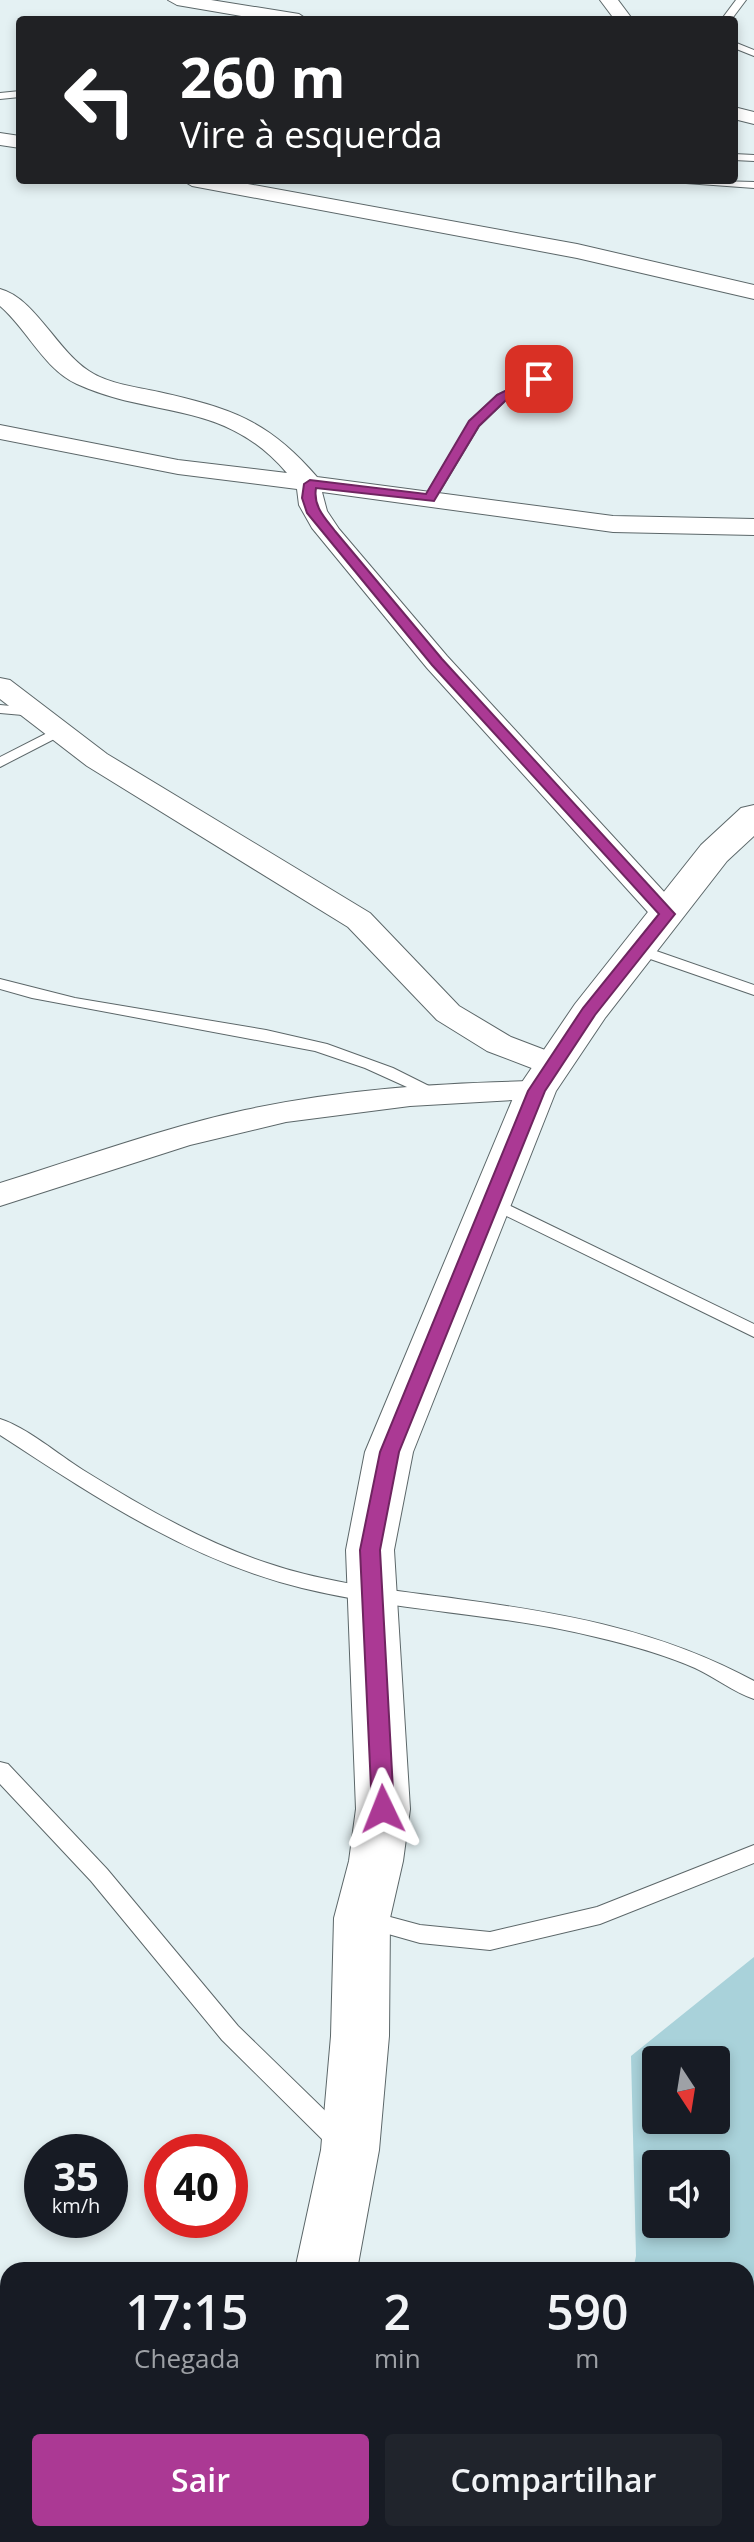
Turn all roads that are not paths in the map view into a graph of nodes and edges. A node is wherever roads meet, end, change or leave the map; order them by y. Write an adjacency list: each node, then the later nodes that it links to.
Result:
1 (177, 0): 2 (street)
2 (275, 16)
3 (214, 184): 4 (street)
4 (754, 292)
5 (0, 296): 8 (street)
6 (539, 379): 9 (lane)
7 (0, 432): 8 (street)
8 (310, 484): 9 (street); 17 (street)
9 (430, 498): 10 (street)
10 (754, 527)
11 (0, 686): 13 (street)
12 (0, 709): 13 (lane)
13 (34, 712): 14 (street)
14 (59, 731): 15 (lane); 20 (street)
15 (0, 763)
16 (754, 816): 17 (street)
17 (653, 932): 19 (lane); 20 (street)
18 (0, 984): 21 (lane)
19 (754, 990)
20 (545, 1078): 21 (street); 23 (street)
21 (435, 1093): 22 (street)
22 (0, 1195)
23 (490, 1201): 24 (lane); 26 (street)
24 (754, 1331)
25 (0, 1426): 26 (lane)
26 (372, 1595): 27 (lane); 30 (street)
27 (754, 1691)
28 (2, 1776): 31 (lane)
29 (754, 1854): 30 (lane)
30 (362, 1918): 31 (street)
31 (350, 2150): 32 (street)
32 (328, 2262)

